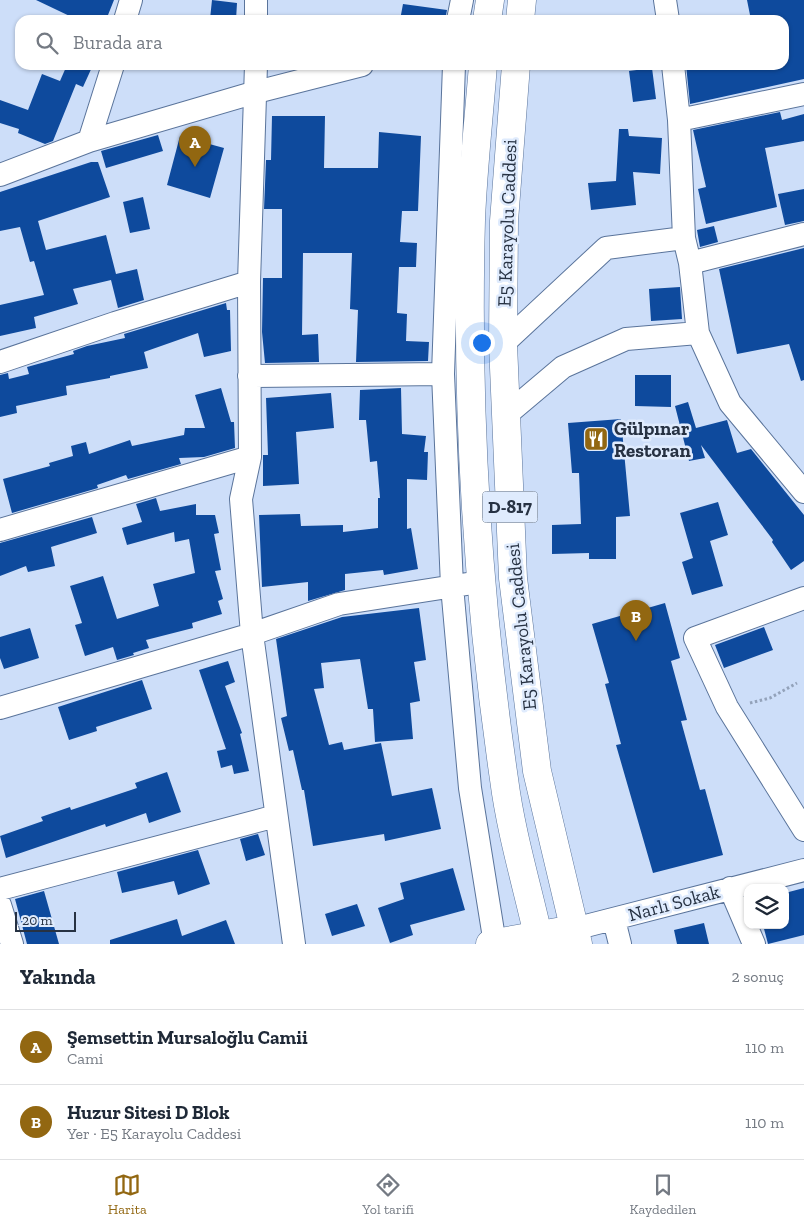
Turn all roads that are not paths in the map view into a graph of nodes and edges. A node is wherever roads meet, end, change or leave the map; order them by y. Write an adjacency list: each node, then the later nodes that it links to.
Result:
1 (131, 0): 7 (street)
2 (256, 0): 8 (street)
3 (462, 0): 9 (street)
4 (490, 0): 10 (main road)
5 (522, 0): 11 (main road)
6 (666, 0): 12 (street)
7 (126, 15)
8 (256, 15)
9 (459, 15)
10 (488, 15)
11 (520, 15)
12 (668, 15)
13 (110, 70): 23 (street)
14 (256, 70): 20 (street)
15 (342, 70): 20 (street)
16 (454, 70): 32 (street)
17 (483, 70): 40 (main road, E5 Karayolu Caddesi / D-817)
18 (516, 70): 30 (main road, E5 Karayolu Caddesi / D-817)
19 (674, 70): 22 (street)
20 (256, 92): 23 (street); 28 (street)
21 (804, 94): 22 (street)
22 (679, 120): 26 (street)
23 (89, 141): 24 (street)
24 (0, 175)
25 (804, 234): 27 (street)
26 (684, 238): 27 (street); 30 (street)
27 (690, 263): 29 (street)
28 (249, 282): 31 (street); 33 (street)
29 (698, 333): 34 (street); 36 (street)
30 (503, 344): 34 (main road, E5 Karayolu Caddesi / D-817)
31 (0, 362)
32 (443, 374): 33 (street); 41 (street)
33 (249, 376): 35 (street)
34 (506, 414): 55 (main road, E5 Karayolu Caddesi / D-817)
35 (250, 457): 39 (street); 43 (street)
36 (782, 466): 37 (street); 38 (street)
37 (804, 468)
38 (804, 492)
39 (0, 530)
40 (480, 583): 41 (street); 44 (main road, E5 Karayolu Caddesi / D-817)
41 (452, 586): 43 (street); 47 (street)
42 (804, 598): 49 (street)
43 (252, 634): 45 (street); 48 (street)
44 (491, 668): 46 (main road, E5 Karayolu Caddesi / D-817); 55 (main road)
45 (0, 708)
46 (504, 781): 47 (street); 55 (main road, E5 Karayolu Caddesi / D-817)
47 (470, 788): 56 (street)
48 (276, 816): 52 (street); 58 (street)
49 (804, 830)
50 (804, 870): 51 (street, Narlı Sokak)
51 (730, 888): 54 (street, Narlı Sokak); 60 (street)
52 (0, 889)
53 (0, 905): 57 (street)
54 (614, 920): 55 (street, Narlı Sokak); 59 (street)
55 (558, 938): 56 (main road)
56 (493, 943)
57 (12, 944)
58 (294, 944)
59 (620, 944)
60 (754, 944)

